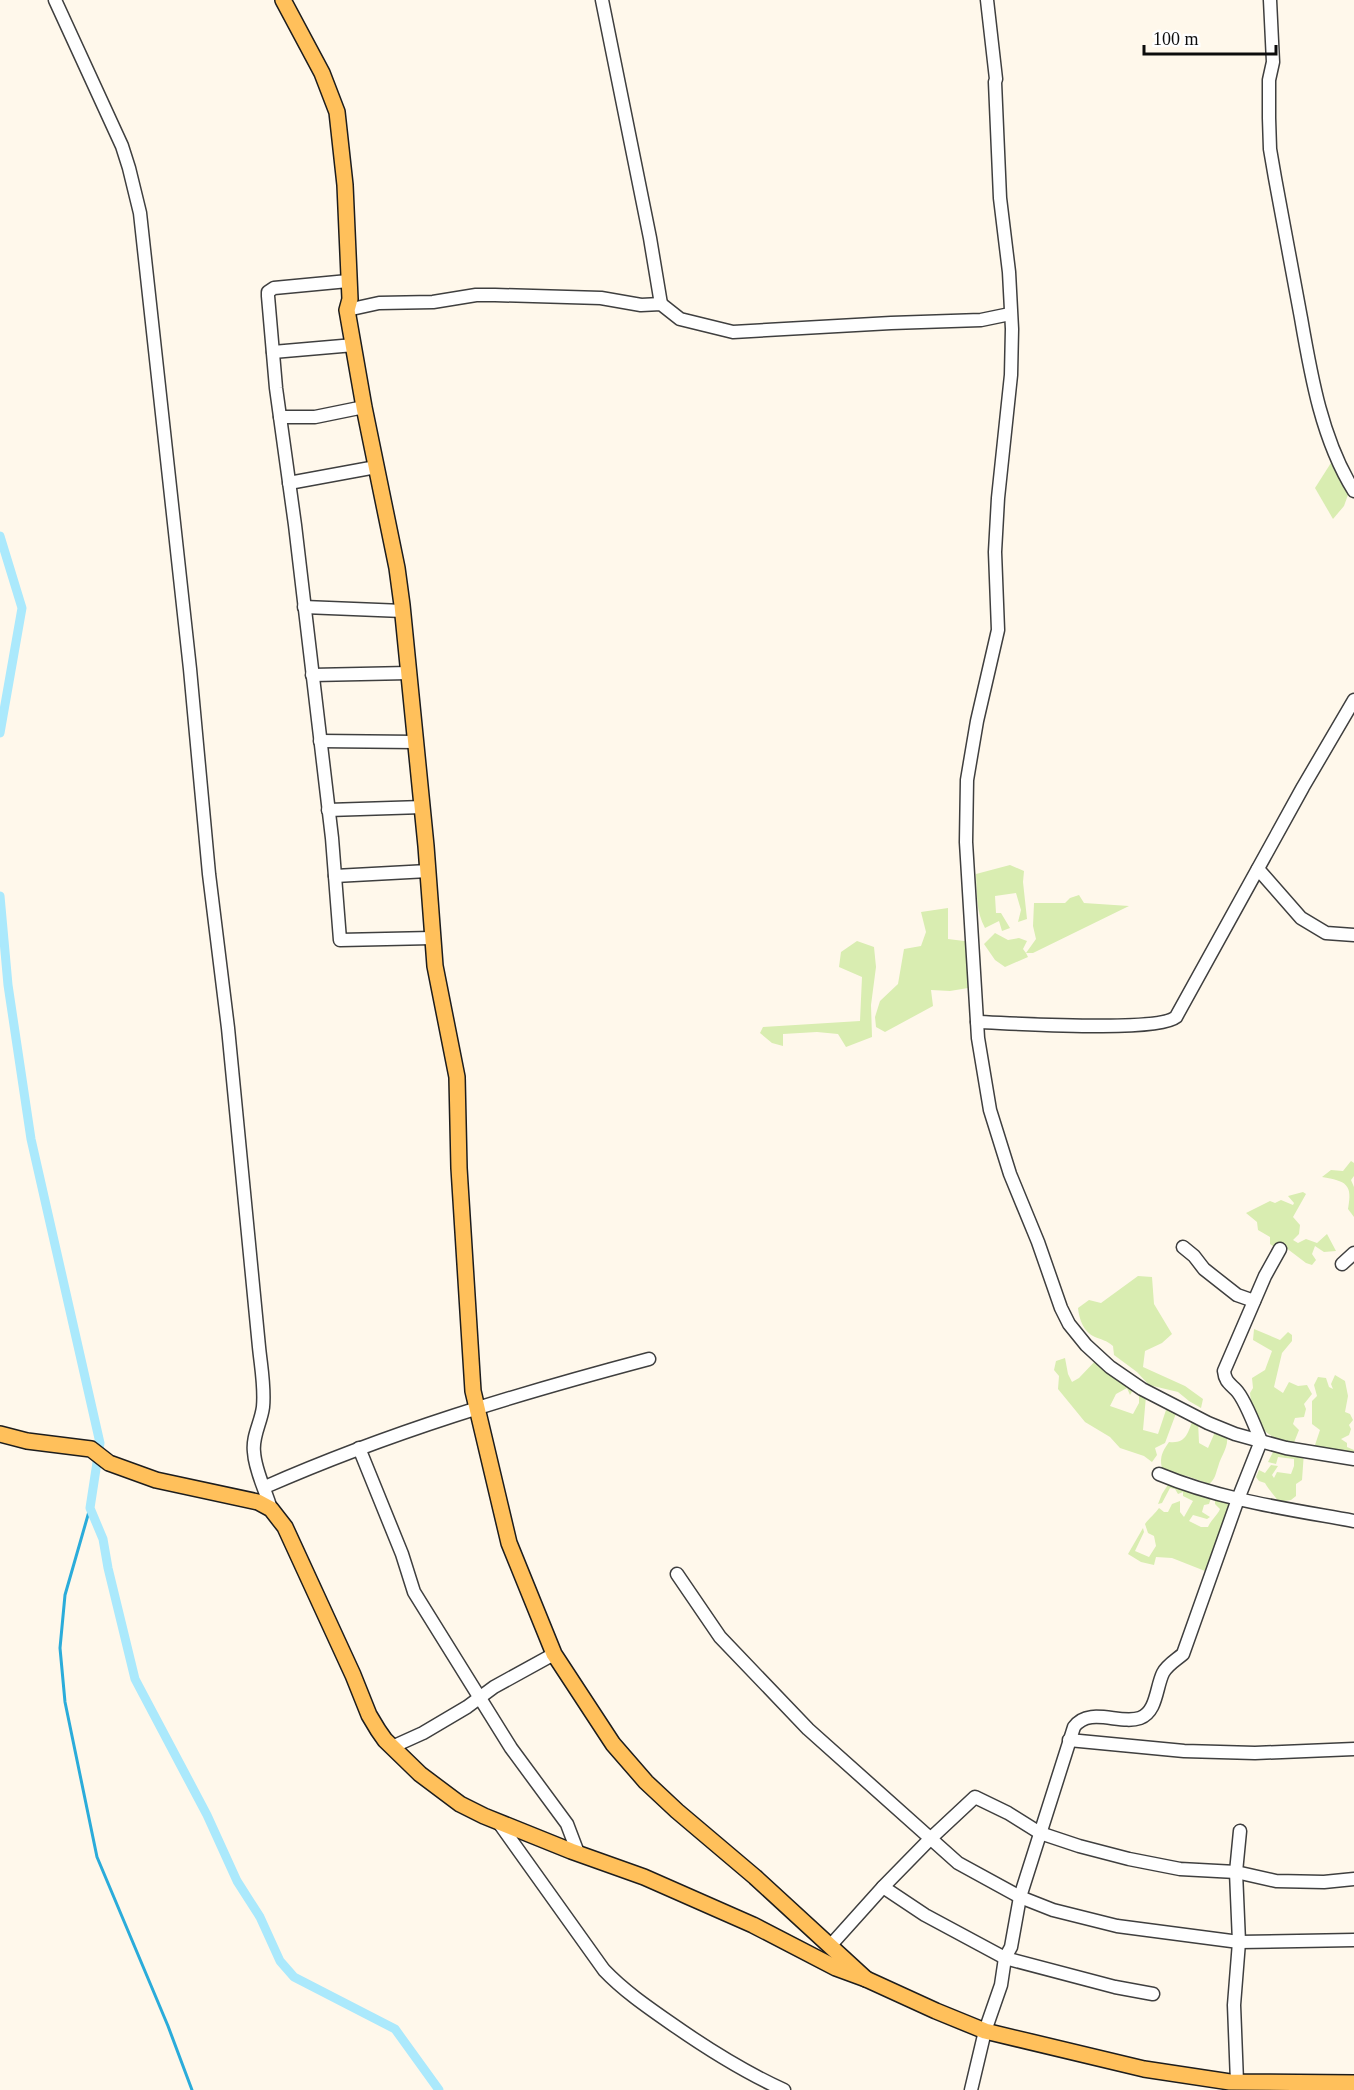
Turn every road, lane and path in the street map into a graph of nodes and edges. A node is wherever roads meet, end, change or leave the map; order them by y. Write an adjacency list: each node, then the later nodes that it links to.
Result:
1 (55, 0): 44 (street)
2 (283, 0): 6 (main road)
3 (602, 0): 7 (street)
4 (987, 0): 9 (street)
5 (1270, 0): 16 (street)
6 (348, 281): 8 (main road); 11 (street)
7 (661, 304): 8 (street); 9 (street)
8 (347, 310): 10 (main road)
9 (1010, 314): 31 (street)
10 (354, 345): 11 (street); 12 (main road)
11 (273, 352): 13 (street)
12 (364, 407): 13 (street); 14 (main road)
13 (280, 417): 15 (street)
14 (376, 467): 15 (street); 18 (main road)
15 (289, 483): 17 (street)
16 (1354, 491)
17 (304, 607): 18 (street); 20 (street)
18 (403, 611): 19 (main road)
19 (409, 673): 20 (street); 23 (main road)
20 (312, 675): 22 (street)
21 (1354, 700): 26 (street)
22 (320, 741): 23 (street); 25 (street)
23 (416, 742): 24 (main road)
24 (423, 807): 25 (street); 27 (main road)
25 (328, 810): 28 (street)
26 (1258, 869): 29 (street); 31 (street)
27 (428, 871): 28 (street); 30 (main road)
28 (335, 876): 30 (street)
29 (1354, 935)
30 (432, 938): 38 (main road)
31 (977, 1022): 40 (street)
32 (1183, 1246): 36 (street)
33 (1280, 1249): 36 (street)
34 (1354, 1253): 35 (street)
35 (1342, 1264)
36 (1254, 1301): 40 (street)
37 (649, 1359): 38 (street)
38 (477, 1407): 41 (street); 49 (main road)
39 (0, 1434): 46 (main road)
40 (1261, 1441): 42 (street); 45 (street)
41 (359, 1448): 44 (street); 50 (street)
42 (1354, 1459)
43 (1159, 1474): 45 (street)
44 (265, 1487): 46 (street)
45 (1238, 1499): 47 (street); 51 (street)
46 (271, 1509): 52 (main road)
47 (1354, 1521)
48 (677, 1574): 57 (street)
49 (554, 1654): 50 (street); 65 (main road)
50 (478, 1698): 52 (street); 58 (street)
51 (1069, 1740): 53 (street); 56 (street)
52 (392, 1747): 54 (main road)
53 (1354, 1749)
54 (499, 1823): 58 (main road); 72 (street)
55 (1240, 1831): 59 (street)
56 (1040, 1833): 57 (street); 59 (street); 62 (street)
57 (930, 1839): 61 (street); 62 (street)
58 (578, 1853): 67 (main road)
59 (1236, 1872): 60 (street); 64 (street)
60 (1354, 1879)
61 (883, 1887): 65 (street); 66 (street)
62 (1020, 1897): 64 (street); 66 (street)
63 (1354, 1940): 64 (street)
64 (1239, 1942): 70 (street)
65 (830, 1946): 67 (main road)
66 (1005, 1958): 68 (street); 69 (street)
67 (866, 1979): 69 (main road)
68 (1153, 1994)
69 (985, 2031): 70 (main road); 73 (street)
70 (1237, 2082): 71 (main road)
71 (1354, 2083)
72 (784, 2090)
73 (971, 2090)

